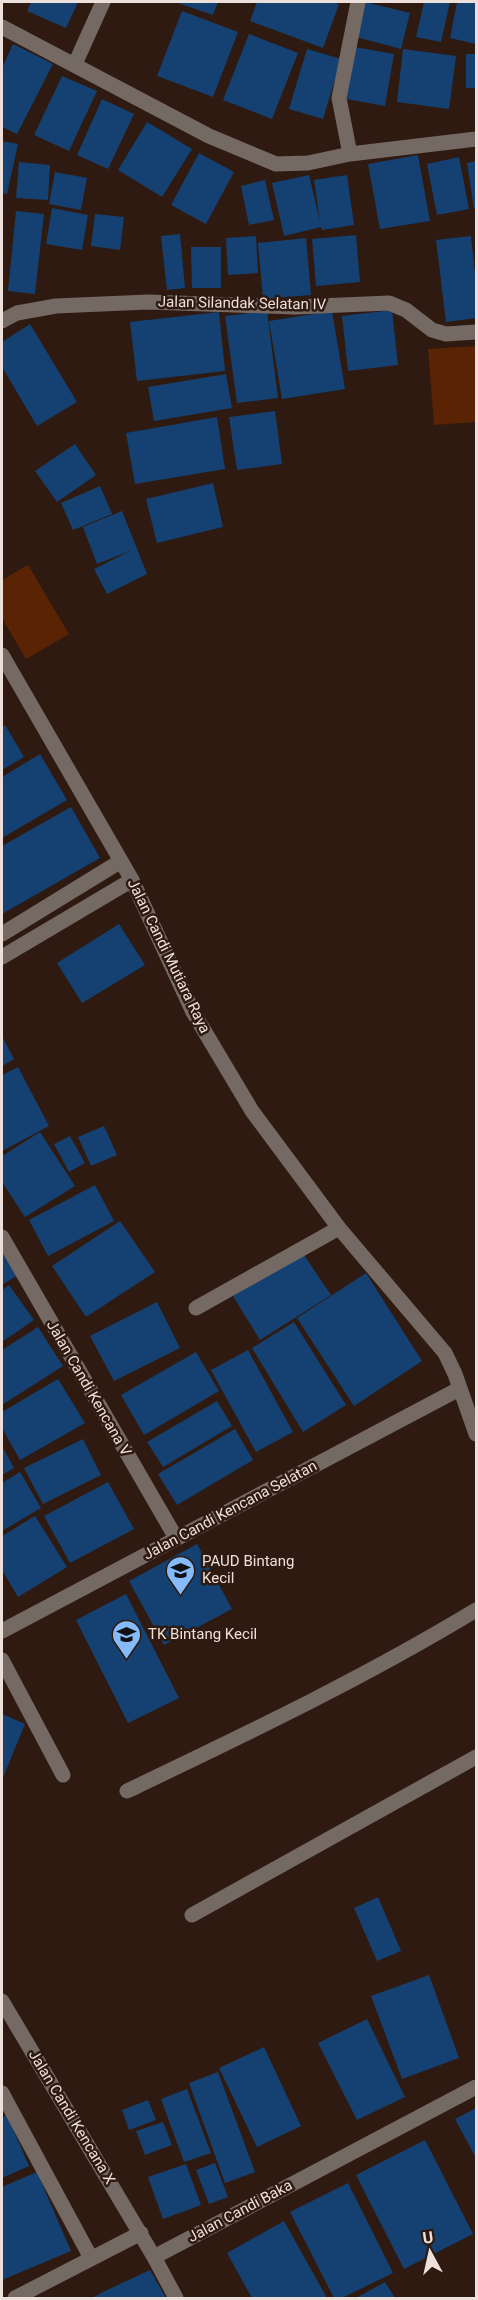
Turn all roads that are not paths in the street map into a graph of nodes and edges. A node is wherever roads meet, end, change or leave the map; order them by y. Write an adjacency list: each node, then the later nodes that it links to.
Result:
1 (103, 2): 4 (street)
2 (358, 2): 6 (street)
3 (2, 27): 4 (street)
4 (75, 64): 6 (street)
5 (477, 139): 6 (street)
6 (350, 154)
7 (2, 321): 8 (street, Jalan Silandak Selatan IV)
8 (477, 332)
9 (2, 655): 10 (street, Jalan Candi Mutiara Raya)
10 (121, 861): 11 (street, Jalan Candi Mutiara Raya); 12 (street)
11 (132, 880): 13 (street); 14 (street, Jalan Candi Mutiara Raya)
12 (2, 934)
13 (2, 957)
14 (339, 1228): 16 (street); 17 (street, Jalan Candi Mutiara Raya)
15 (2, 1237): 19 (street, Jalan Candi Kencana V)
16 (196, 1308)
17 (459, 1389): 18 (street, Jalan Candi Mutiara Raya); 19 (street, Jalan Candi Kencana Selatan)
18 (477, 1434)
19 (176, 1539): 21 (street, Jalan Candi Kencana Selatan)
20 (477, 1610): 25 (street)
21 (2, 1631)
22 (2, 1660): 24 (street)
23 (477, 1757): 26 (street)
24 (63, 1774)
25 (127, 1791)
26 (192, 1915)
27 (2, 2001): 30 (street, Jalan Candi Kencana X)
28 (477, 2087): 31 (street, Jalan Candi Baka)
29 (2, 2093): 32 (street)
30 (141, 2233): 31 (street); 32 (street)
31 (154, 2257): 34 (street)
32 (91, 2258): 33 (street)
33 (15, 2298)
34 (176, 2298)

